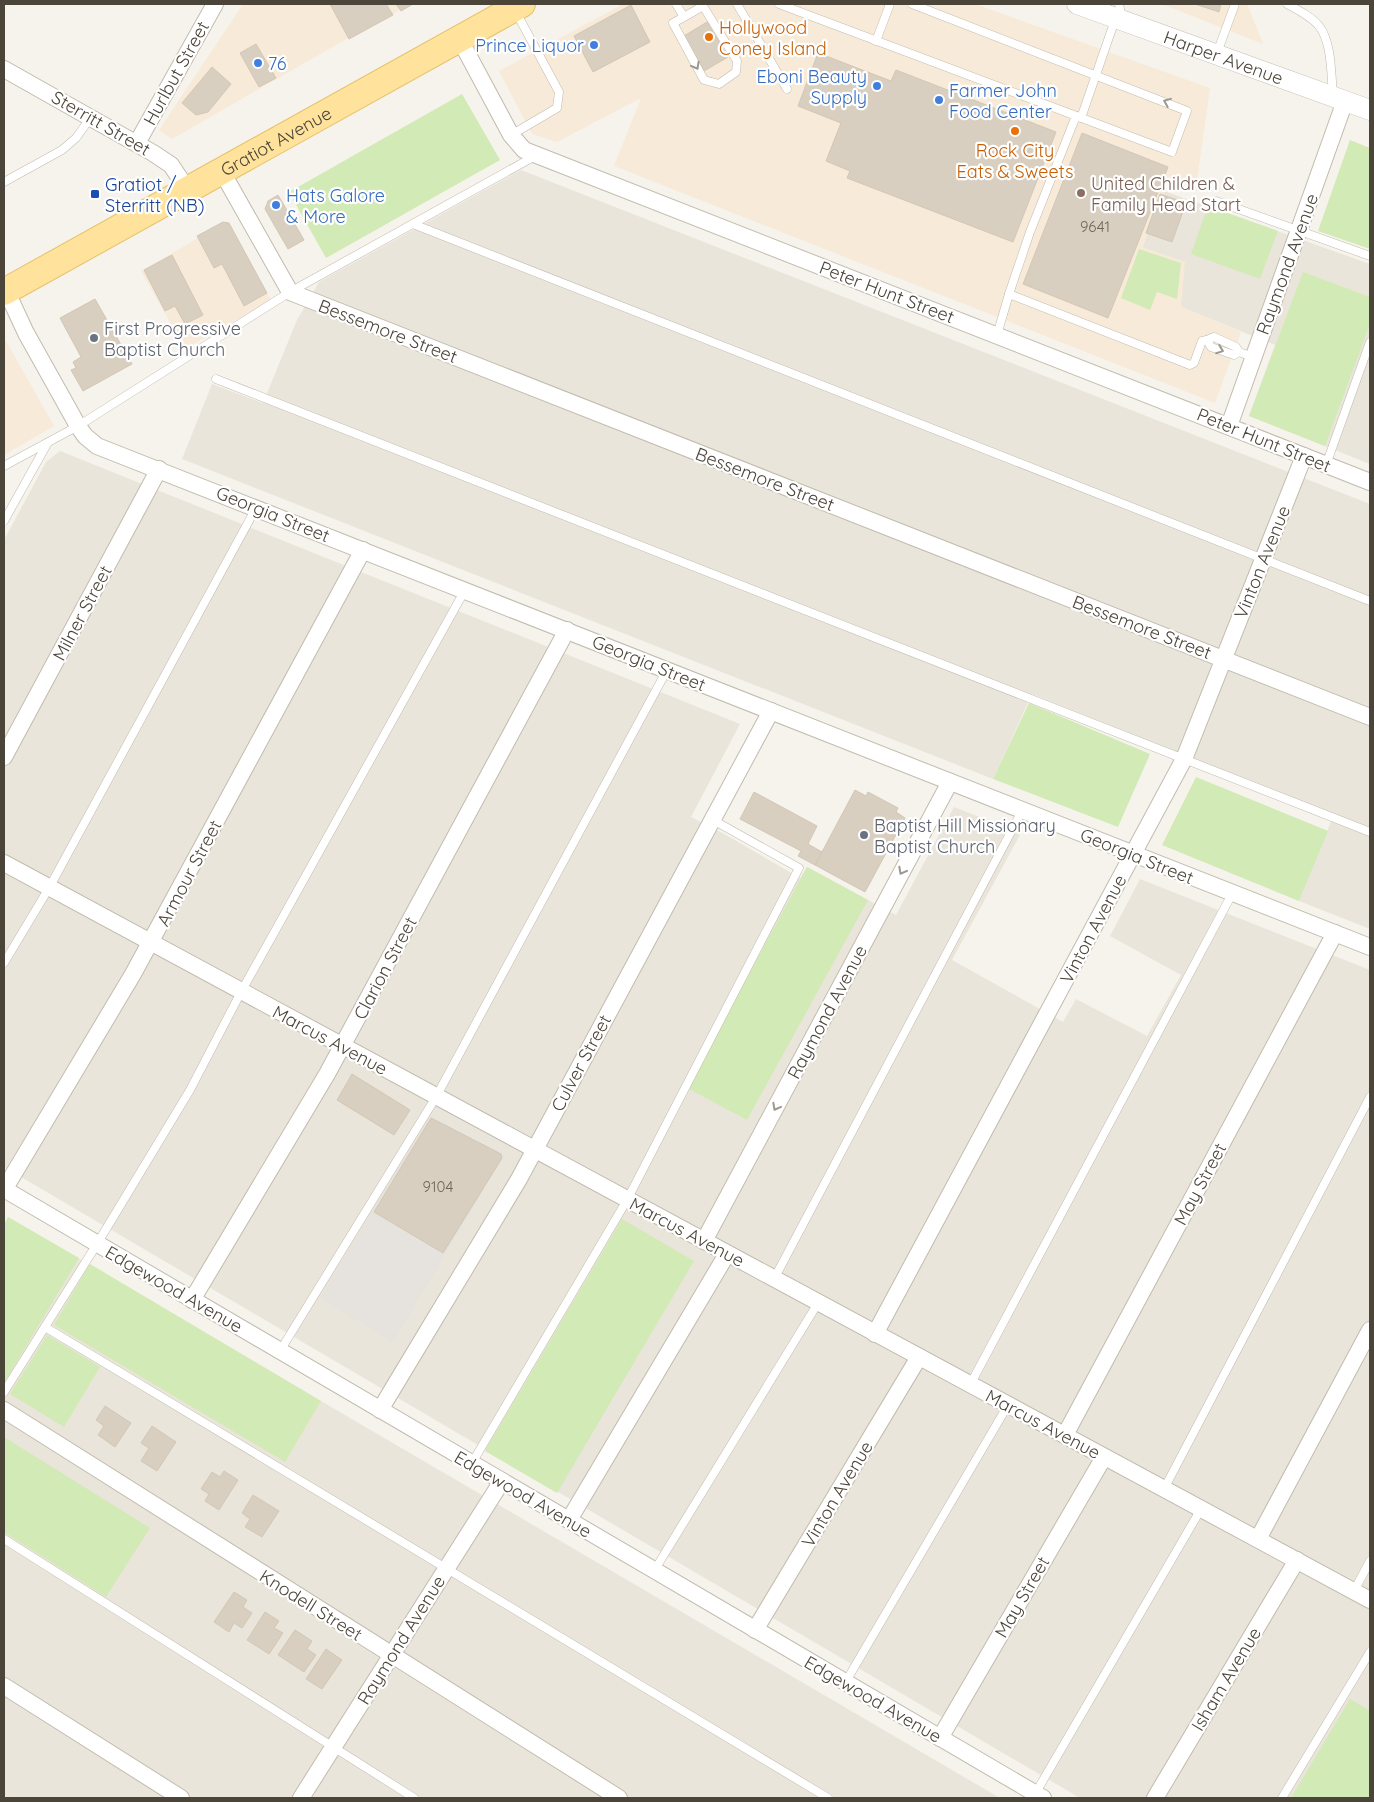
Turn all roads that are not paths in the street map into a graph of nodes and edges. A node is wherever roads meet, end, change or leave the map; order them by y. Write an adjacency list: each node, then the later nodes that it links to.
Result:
1 (215, 4): 24 (street, Hurlbut Street)
2 (676, 4): 12 (lane)
3 (737, 4): 18 (lane)
4 (779, 4): 14 (lane)
5 (890, 4): 14 (lane)
6 (912, 4): 17 (lane)
7 (1077, 4): 11 (street, Harper Avenue)
8 (1235, 4): 15 (lane)
9 (1288, 4): 19 (lane)
10 (518, 6): 13 (main road, Gratiot Avenue); 23 (lane)
11 (1119, 14): 15 (street, Harper Avenue); 17 (lane)
12 (684, 17): 12 (lane, one-way to 12)
13 (459, 38): 23 (street, Peter Hunt Street); 26 (main road, Gratiot Avenue)
14 (876, 41): 22 (lane)
15 (1216, 55): 19 (street, Harper Avenue)
16 (4, 69): 21 (street, Sterritt Street)
17 (1096, 74): 22 (lane); 22 (lane, one-way to 17)
18 (787, 89)
19 (1339, 99): 20 (street, Harper Avenue); 31 (street, Raymond Avenue)
20 (1370, 110)
21 (91, 117): 24 (street, Sterritt Street); 27 (lane)
22 (1079, 117): 35 (lane)
23 (511, 135): 25 (street, Peter Hunt Street)
24 (136, 143): 28 (street, Sterritt Street)
25 (537, 155): 30 (lane); 36 (street, Peter Hunt Street)
26 (221, 170): 28 (main road, Gratiot Avenue); 34 (street)
27 (4, 182)
28 (187, 189): 33 (main road, Gratiot Avenue)
29 (1216, 201): 31 (lane)
30 (413, 224): 34 (lane); 51 (lane)
31 (1299, 231): 32 (lane); 38 (street, Raymond Avenue)
32 (1370, 256)
33 (5, 291): 40 (street, Georgia Street)
34 (290, 292): 40 (lane); 55 (street, Bessemore Street)
35 (1010, 294): 36 (lane); 38 (lane)
36 (997, 335): 41 (street, Peter Hunt Street)
37 (1370, 342): 44 (lane)
38 (1246, 354): 41 (street, Raymond Avenue)
39 (216, 379): 60 (lane)
40 (78, 426): 42 (lane); 46 (street, Georgia Street)
41 (1229, 426): 43 (street, Peter Hunt Street)
42 (47, 444): 45 (lane); 49 (lane)
43 (1304, 456): 44 (street, Peter Hunt Street); 51 (street, Vinton Avenue)
44 (1326, 464): 47 (street, Peter Hunt Street)
45 (4, 466)
46 (159, 469): 48 (street, Georgia Street); 59 (street, Milner Street)
47 (1370, 482)
48 (256, 508): 50 (street, Georgia Street); 67 (lane)
49 (4, 521)
50 (363, 550): 52 (street, Georgia Street); 70 (street, Armour Street)
51 (1264, 559): 53 (lane); 55 (street, Vinton Avenue)
52 (465, 590): 54 (street, Georgia Street); 73 (lane)
53 (1370, 601)
54 (567, 630): 56 (street, Georgia Street); 74 (street, Clarion Street)
55 (1224, 659): 58 (street, Bessemore Street); 60 (street, Vinton Avenue)
56 (667, 670): 57 (street, Georgia Street); 75 (lane)
57 (771, 711): 61 (street, Georgia Street); 63 (street, Culver Street)
58 (1370, 717)
59 (4, 757)
60 (1184, 759): 64 (lane); 65 (street, Vinton Avenue)
61 (950, 782): 62 (street, Georgia Street); 80 (street, Raymond Avenue, one-way to 80)
62 (1022, 811): 65 (street, Georgia Street); 83 (lane)
63 (713, 820): 77 (street, Culver Street); 79 (lane)
64 (1370, 832)
65 (1133, 855): 68 (street, Georgia Street); 88 (street, Vinton Avenue)
66 (4, 863): 67 (street, Marcus Avenue)
67 (49, 888): 70 (street, Marcus Avenue); 72 (lane)
68 (1232, 894): 69 (street, Georgia Street); 91 (lane)
69 (1335, 933): 71 (street, Georgia Street); 96 (street, May Street)
70 (151, 943): 73 (street, Marcus Avenue); 78 (street, Armour Street)
71 (1370, 947)
72 (4, 963)
73 (241, 992): 74 (street, Marcus Avenue); 81 (lane)
74 (342, 1046): 75 (street, Marcus Avenue); 84 (street, Clarion Street)
75 (436, 1097): 77 (street, Marcus Avenue); 89 (lane)
76 (1370, 1097): 100 (lane)
77 (535, 1150): 79 (street, Marcus Avenue); 95 (street, Culver Street)
78 (4, 1189): 81 (street, Edgewood Avenue)
79 (627, 1200): 80 (street, Marcus Avenue); 98 (lane)
80 (704, 1241): 82 (street, Marcus Avenue)
81 (97, 1244): 84 (street, Edgewood Avenue); 86 (lane)
82 (727, 1254): 83 (street, Marcus Avenue); 102 (street)
83 (774, 1279): 85 (street, Marcus Avenue)
84 (192, 1300): 89 (street, Edgewood Avenue)
85 (818, 1303): 88 (street, Marcus Avenue); 108 (lane)
86 (45, 1327): 92 (lane); 107 (lane)
87 (1370, 1330): 104 (street)
88 (875, 1334): 90 (street, Marcus Avenue)
89 (280, 1351): 95 (street, Edgewood Avenue)
90 (919, 1357): 91 (street, Marcus Avenue); 111 (street, Vinton Avenue)
91 (970, 1385): 93 (street, Marcus Avenue)
92 (4, 1392)
93 (1008, 1405): 96 (street, Marcus Avenue); 114 (lane)
94 (4, 1410): 113 (street, Knodell Street)
95 (380, 1410): 98 (street, Edgewood Avenue)
96 (1066, 1435): 97 (street, Marcus Avenue)
97 (1104, 1457): 100 (street, Marcus Avenue); 116 (street, May Street)
98 (472, 1463): 99 (street, Edgewood Avenue)
99 (502, 1481): 102 (street, Edgewood Avenue); 107 (street, Raymond Avenue)
100 (1164, 1489): 101 (street, Marcus Avenue)
101 (1201, 1509): 104 (street, Marcus Avenue); 118 (lane)
102 (568, 1520): 108 (street, Edgewood Avenue)
103 (4, 1539): 117 (lane)
104 (1258, 1540): 105 (street, Marcus Avenue)
105 (1297, 1560): 109 (street, Marcus Avenue); 124 (street, Isham Avenue)
106 (1370, 1561): 109 (lane)
107 (447, 1568): 113 (street, Raymond Avenue); 123 (lane)
108 (654, 1571): 111 (street, Edgewood Avenue)
109 (1354, 1591): 110 (street, Marcus Avenue)
110 (1370, 1600)
111 (755, 1630): 114 (street, Edgewood Avenue)
112 (1370, 1652): 125 (lane)
113 (391, 1656): 117 (street, Raymond Avenue); 122 (street, Knodell Street)
114 (845, 1682): 116 (street, Edgewood Avenue)
115 (4, 1686): 119 (street)
116 (940, 1738): 118 (street, Edgewood Avenue)
117 (333, 1747): 120 (street, Raymond Avenue); 121 (lane)
118 (1039, 1796)
119 (181, 1798)
120 (301, 1798)
121 (414, 1798)
122 (619, 1798)
123 (828, 1798)
124 (1155, 1798)
125 (1282, 1798)

